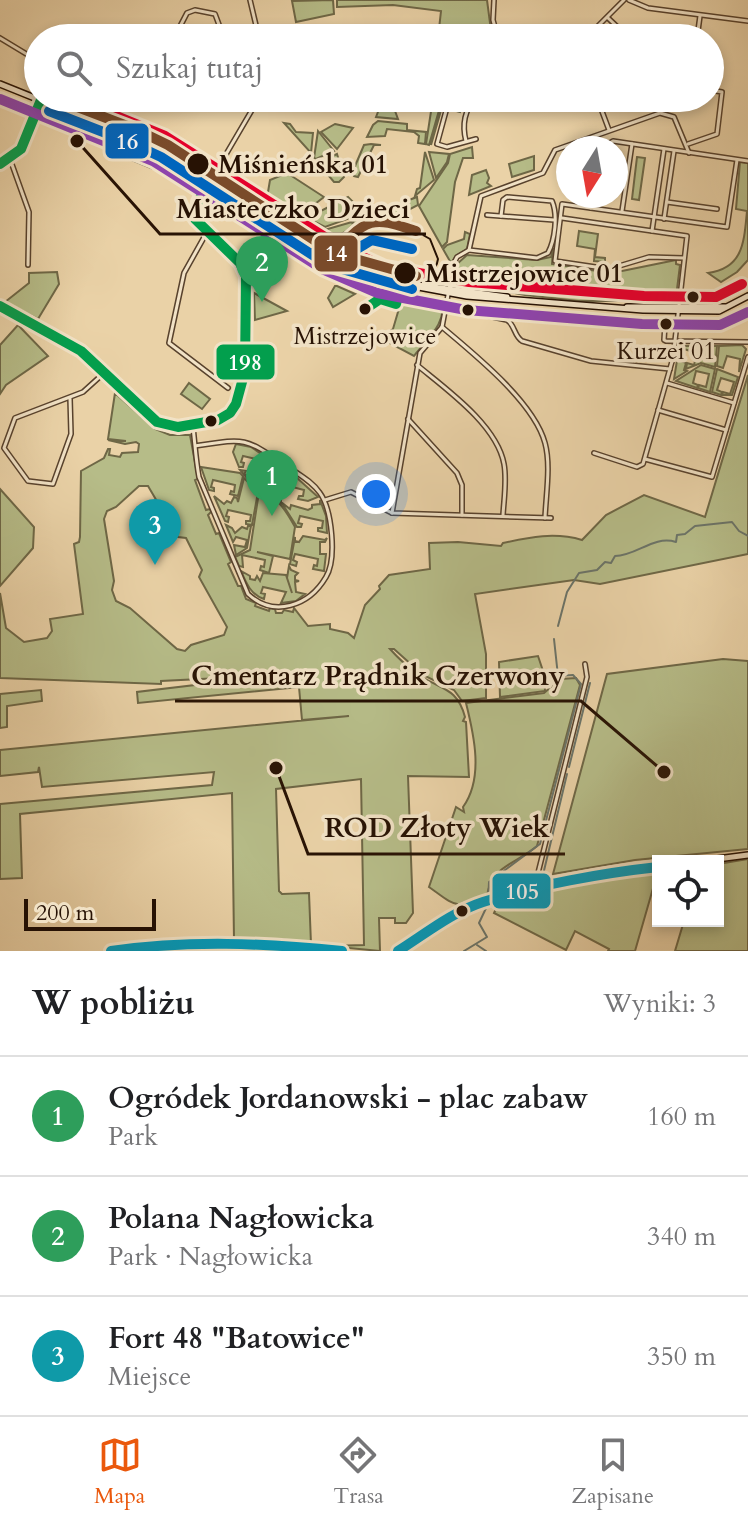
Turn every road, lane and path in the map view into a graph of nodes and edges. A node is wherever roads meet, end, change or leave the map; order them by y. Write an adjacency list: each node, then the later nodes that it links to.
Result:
1 (250, 0): 9 (street)
2 (494, 0): 10 (street)
3 (627, 0): 4 (street); 5 (street)
4 (700, 16): 6 (street); 13 (street)
5 (608, 17): 11 (street); 12 (street)
6 (748, 21)
7 (181, 24): 8 (street)
8 (219, 24)
9 (256, 24)
10 (494, 24)
11 (601, 24)
12 (615, 24)
13 (699, 24)
14 (0, 38): 15 (street)
15 (24, 53)
16 (0, 84): 17 (street)
17 (24, 93)
18 (37, 112): 34 (street)
19 (75, 112): 38 (street)
20 (251, 112): 38 (street)
21 (446, 112): 27 (street)
22 (467, 112): 27 (street)
23 (602, 112): 25 (street)
24 (720, 112): 30 (street)
25 (609, 130): 30 (street); 52 (street)
26 (476, 139): 27 (street)
27 (466, 142)
28 (628, 143): 29 (street)
29 (632, 144): 31 (street); 43 (street)
30 (687, 145): 33 (street)
31 (664, 149): 32 (street); 46 (street)
32 (674, 150): 33 (street); 39 (street)
33 (689, 153): 35 (street)
34 (10, 159): 37 (street); 54 (street)
35 (737, 160): 36 (street); 48 (street)
36 (748, 161)
37 (0, 164)
38 (211, 179): 51 (street); 55 (street)
39 (667, 202): 42 (street); 48 (street)
40 (561, 208): 47 (street)
41 (591, 208): 43 (street)
42 (717, 209)
43 (622, 213): 46 (street)
44 (487, 215): 45 (street)
45 (501, 216): 49 (street); 49 (street)
46 (654, 217): 48 (street); 50 (street)
47 (560, 218): 50 (street); 53 (street)
48 (664, 219)
49 (554, 220): 52 (street)
50 (652, 231): 53 (street)
51 (207, 232): 69 (street); 74 (street)
52 (469, 250): 55 (street)
53 (684, 258): 59 (street)
54 (28, 265)
55 (449, 291): 58 (street); 59 (street)
56 (748, 296): 59 (street)
57 (0, 306): 67 (street)
58 (446, 307): 61 (street); 66 (street)
59 (679, 309): 62 (street)
60 (610, 320): 62 (street)
61 (442, 327): 65 (street); 82 (street)
62 (676, 342): 63 (street); 66 (street)
63 (748, 342)
64 (748, 357): 71 (street)
65 (417, 365): 73 (street); 82 (street)
66 (671, 369): 68 (street)
67 (104, 373): 70 (street); 74 (street)
68 (667, 383): 71 (street); 72 (street)
69 (228, 388)
70 (70, 398): 70 (street)
71 (734, 403): 75 (street)
72 (658, 410): 75 (street); 78 (street)
73 (408, 419): 80 (street); 81 (street)
74 (193, 425): 76 (street)
75 (726, 430): 78 (street)
76 (195, 446): 79 (street); 79 (street)
77 (594, 453): 78 (street)
78 (645, 459)
79 (325, 500): 80 (street)
80 (392, 513): 81 (street)
81 (462, 515): 82 (street)
82 (503, 516)
83 (585, 664): 87 (street)
84 (748, 855): 85 (street)
85 (724, 858)
86 (652, 868): 87 (street)
87 (538, 889): 90 (street)
88 (111, 951): 89 (street)
89 (342, 951)
90 (398, 951)

